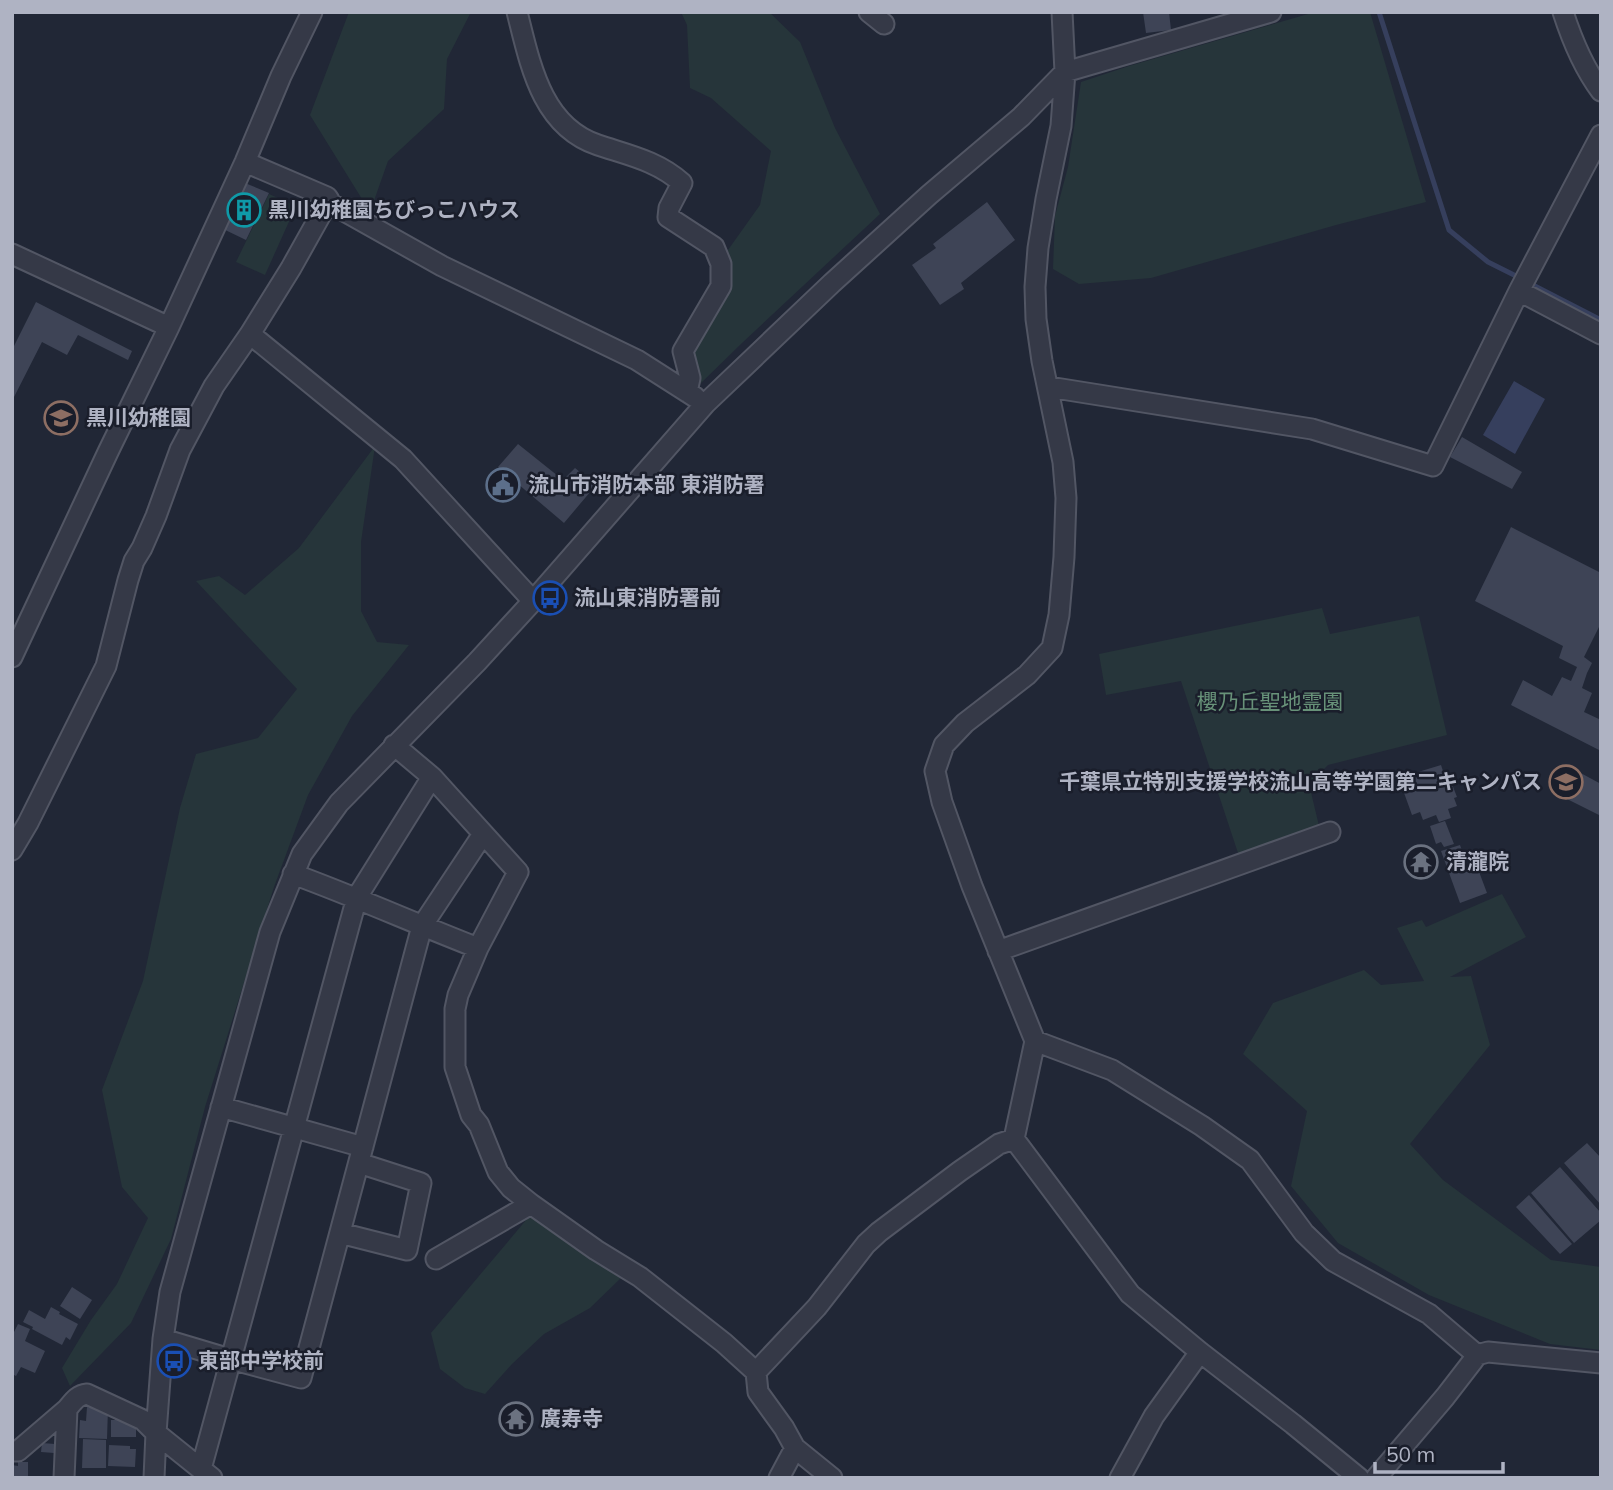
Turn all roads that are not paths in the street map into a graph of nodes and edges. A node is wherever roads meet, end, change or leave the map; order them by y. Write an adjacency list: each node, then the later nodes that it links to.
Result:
1 (312, 12): 9 (street)
2 (517, 12): 17 (street)
3 (1062, 12): 6 (street)
4 (1271, 12): 6 (street)
5 (1563, 12): 7 (street)
6 (1065, 72): 16 (street); 18 (street)
7 (1601, 91)
8 (1601, 135): 12 (street)
9 (245, 162): 10 (street); 13 (street)
10 (328, 202): 14 (street); 17 (street)
11 (12, 254): 13 (street)
12 (1524, 281): 15 (street); 16 (street)
13 (169, 327): 20 (street)
14 (250, 334): 19 (street); 25 (street)
15 (1601, 334)
16 (1049, 387): 30 (street)
17 (687, 392): 18 (street)
18 (706, 403): 19 (street)
19 (533, 601): 21 (street)
20 (12, 657)
21 (394, 745): 22 (street); 26 (street)
22 (432, 777): 24 (street); 27 (street)
23 (1330, 832): 30 (street)
24 (483, 834): 28 (street); 29 (street)
25 (12, 850)
26 (293, 874): 27 (street); 32 (street)
27 (357, 897): 28 (street); 33 (street)
28 (422, 926): 29 (street); 35 (street)
29 (478, 948): 36 (street)
30 (998, 950): 31 (street)
31 (1035, 1041): 34 (street); 41 (street)
32 (221, 1107): 33 (street); 39 (street)
33 (295, 1128): 35 (street); 42 (street)
34 (1014, 1139): 40 (street); 44 (street)
35 (361, 1155): 37 (street); 37 (street)
36 (531, 1204): 38 (street); 44 (street)
37 (340, 1233): 42 (street)
38 (436, 1259)
39 (163, 1339): 42 (street); 46 (street)
40 (1199, 1352): 54 (street); 55 (street)
41 (1477, 1355): 43 (street); 56 (street)
42 (230, 1359): 49 (street)
43 (1601, 1363)
44 (756, 1372): 47 (street)
45 (68, 1409): 46 (street); 48 (street); 50 (street)
46 (156, 1433): 49 (street); 51 (street)
47 (795, 1448): 52 (street); 53 (street)
48 (12, 1451)
49 (206, 1473)
50 (64, 1478)
51 (154, 1478)
52 (779, 1478)
53 (832, 1478)
54 (1120, 1478)
55 (1359, 1478)
56 (1376, 1478)

